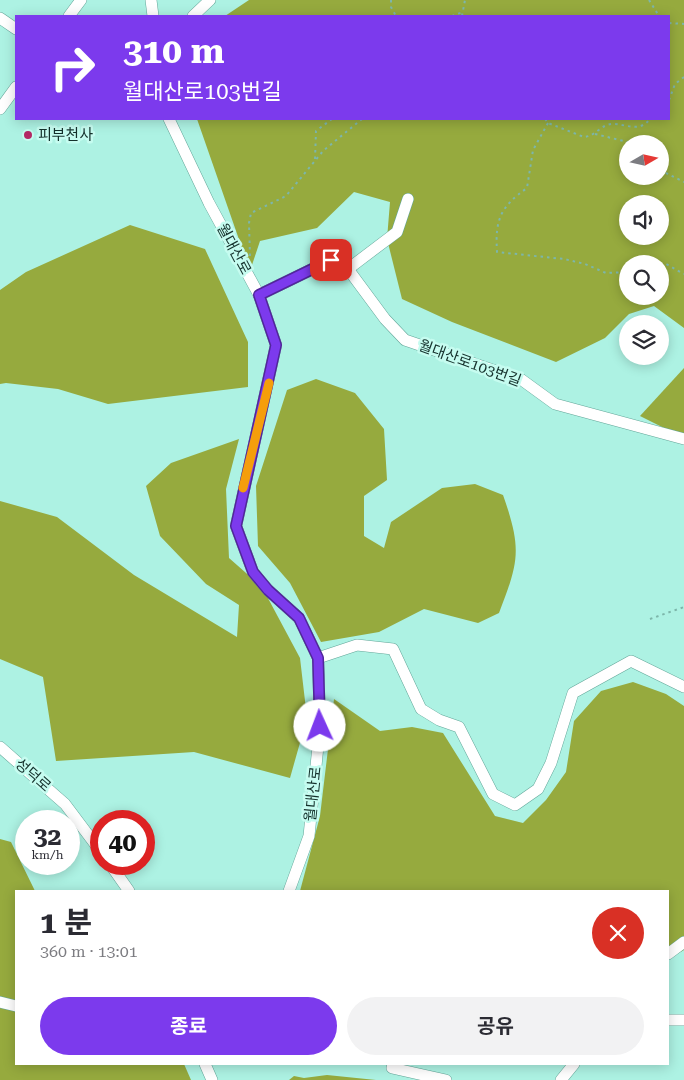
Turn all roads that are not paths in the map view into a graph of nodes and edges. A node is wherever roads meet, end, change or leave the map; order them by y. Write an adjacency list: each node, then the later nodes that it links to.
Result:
1 (81, 0): 4 (street)
2 (151, 0): 5 (street)
3 (210, 0): 6 (street)
4 (70, 15)
5 (153, 15)
6 (195, 15)
7 (0, 18): 8 (street)
8 (15, 29)
9 (15, 88): 10 (street)
10 (0, 109)
11 (169, 120): 14 (street, 월대산로)
12 (408, 199): 13 (street)
13 (348, 269): 14 (street); 15 (street, 월대산로103번길)
14 (259, 295): 16 (street, 월대산로)
15 (684, 439)
16 (318, 658): 17 (street); 22 (street, 월대산로)
17 (684, 686)
18 (0, 747): 19 (street, 성덕로)
19 (90, 837)
20 (118, 875): 21 (street)
21 (128, 890)
22 (289, 890)
23 (684, 942): 24 (street)
24 (669, 953)
25 (0, 1002): 26 (street)
26 (15, 1006)
27 (669, 1020): 28 (street)
28 (684, 1020)
29 (205, 1065): 32 (street)
30 (393, 1065): 33 (street)
31 (573, 1065): 34 (street)
32 (212, 1080)
33 (446, 1080)
34 (561, 1080)

